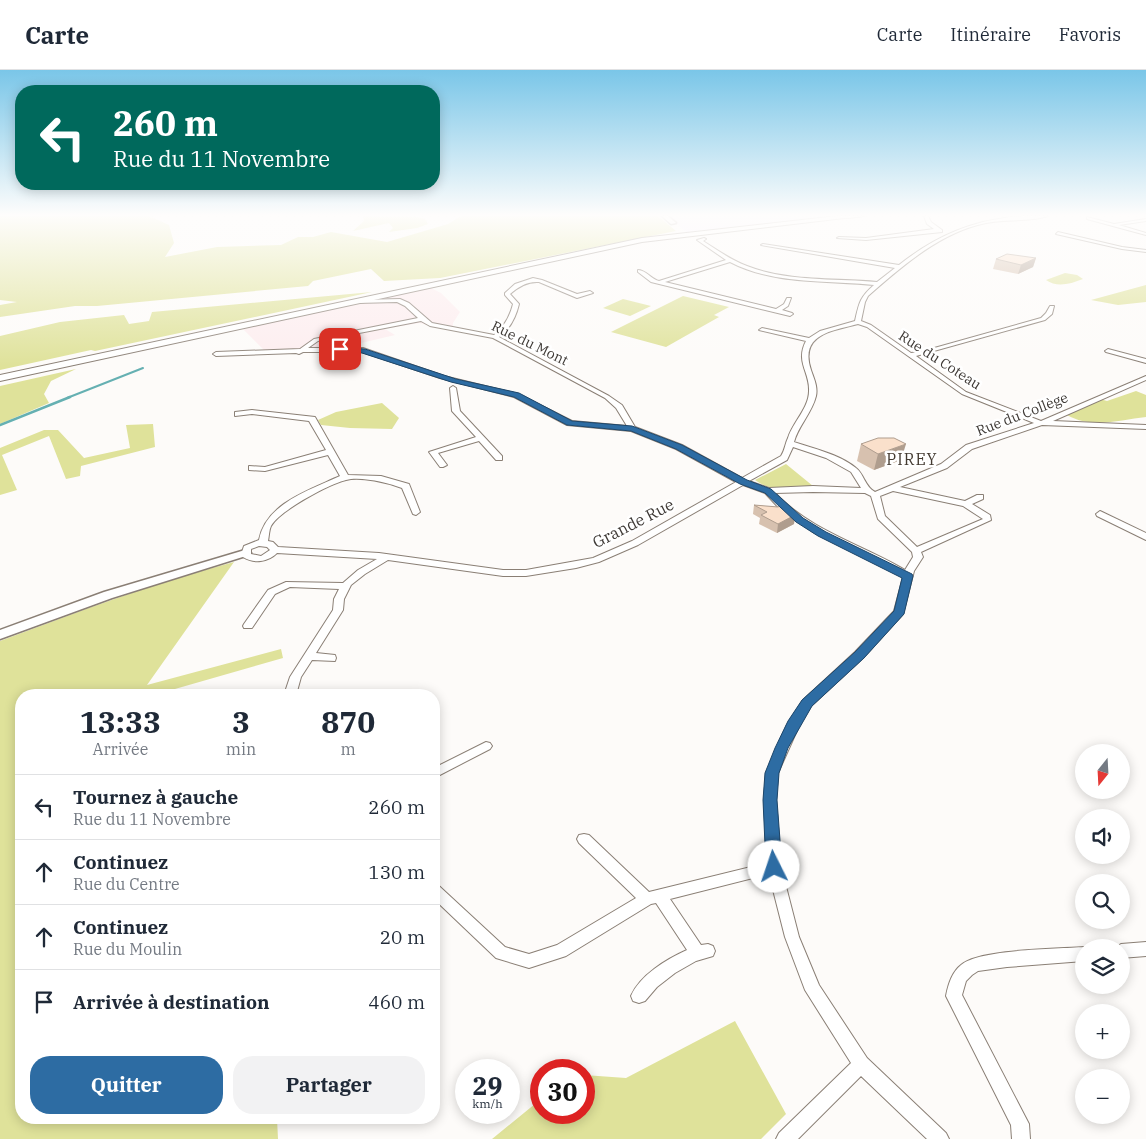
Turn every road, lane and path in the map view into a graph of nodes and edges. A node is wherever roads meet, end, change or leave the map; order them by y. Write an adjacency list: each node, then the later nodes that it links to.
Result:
1 (521, 266): 9 (main road)
2 (712, 266): 7 (street)
3 (744, 266): 8 (street)
4 (893, 266): 5 (street)
5 (900, 267): 8 (street)
6 (640, 271): 7 (street)
7 (661, 282): 16 (street)
8 (878, 284): 19 (street)
9 (409, 290): 10 (main road); 14 (street)
10 (398, 292): 13 (main road); 14 (street)
11 (590, 293): 21 (street)
12 (789, 299): 16 (street)
13 (352, 302): 14 (street); 28 (main road)
14 (403, 302): 18 (street, Rue du Mont)
15 (1052, 307): 26 (street)
16 (776, 311): 17 (street)
17 (790, 314)
18 (421, 319): 21 (street, Rue du Mont); 24 (street)
19 (858, 322): 22 (street); 26 (street, Rue du Coteau)
20 (762, 330): 22 (street)
21 (495, 337): 37 (street, Rue du Mont)
22 (809, 340): 40 (street, Grande Rue)
23 (1108, 351): 27 (street)
24 (299, 352): 25 (street); 37 (street)
25 (216, 354)
26 (909, 355): 32 (street, Rue du Coteau)
27 (1146, 361)
28 (0, 378)
29 (1146, 378): 33 (street, Rue du Collège)
30 (453, 388): 38 (street)
31 (238, 414): 41 (street)
32 (1019, 415): 33 (street); 34 (street, Rue du Coteau)
33 (1050, 420): 34 (street, Rue du Collège); 35 (street)
34 (1040, 424): 35 (street); 48 (street, Rue du Collège)
35 (1060, 424): 36 (street)
36 (1146, 428)
37 (632, 429): 47 (street)
38 (481, 438): 42 (street); 43 (street)
39 (424, 444): 42 (street)
40 (791, 444): 47 (street, Grande Rue); 50 (street)
41 (329, 452): 45 (street); 46 (street)
42 (433, 452): 44 (street)
43 (499, 458)
44 (443, 465)
45 (252, 468)
46 (345, 477): 53 (street); 56 (street)
47 (743, 482): 49 (street); 60 (street, Grande Rue)
48 (892, 488): 50 (street, Rue du Collège); 52 (street)
49 (768, 491): 50 (street); 61 (street)
50 (871, 493): 58 (street)
51 (980, 498): 52 (street)
52 (966, 504): 58 (street)
53 (416, 512)
54 (1100, 514): 55 (street)
55 (1146, 537)
56 (262, 543): 57 (street); 59 (street)
57 (274, 550): 59 (street); 60 (street, Grande Rue)
58 (916, 551): 61 (street)
59 (245, 553): 64 (street)
60 (387, 557): 62 (street)
61 (908, 576): 71 (street)
62 (345, 586): 63 (street); 65 (street)
63 (248, 626)
64 (0, 635)
65 (309, 656): 66 (street); 67 (street)
66 (332, 658)
67 (292, 689)
68 (486, 746): 69 (street)
69 (440, 770)
70 (584, 839): 73 (street)
71 (774, 867): 73 (street); 78 (street)
72 (440, 896): 73 (street)
73 (653, 897): 77 (street)
74 (1146, 949): 75 (street)
75 (1130, 950)
76 (1075, 955): 81 (street)
77 (639, 996)
78 (861, 1064): 79 (street); 80 (street)
79 (785, 1139)
80 (940, 1139)
81 (1021, 1139)

